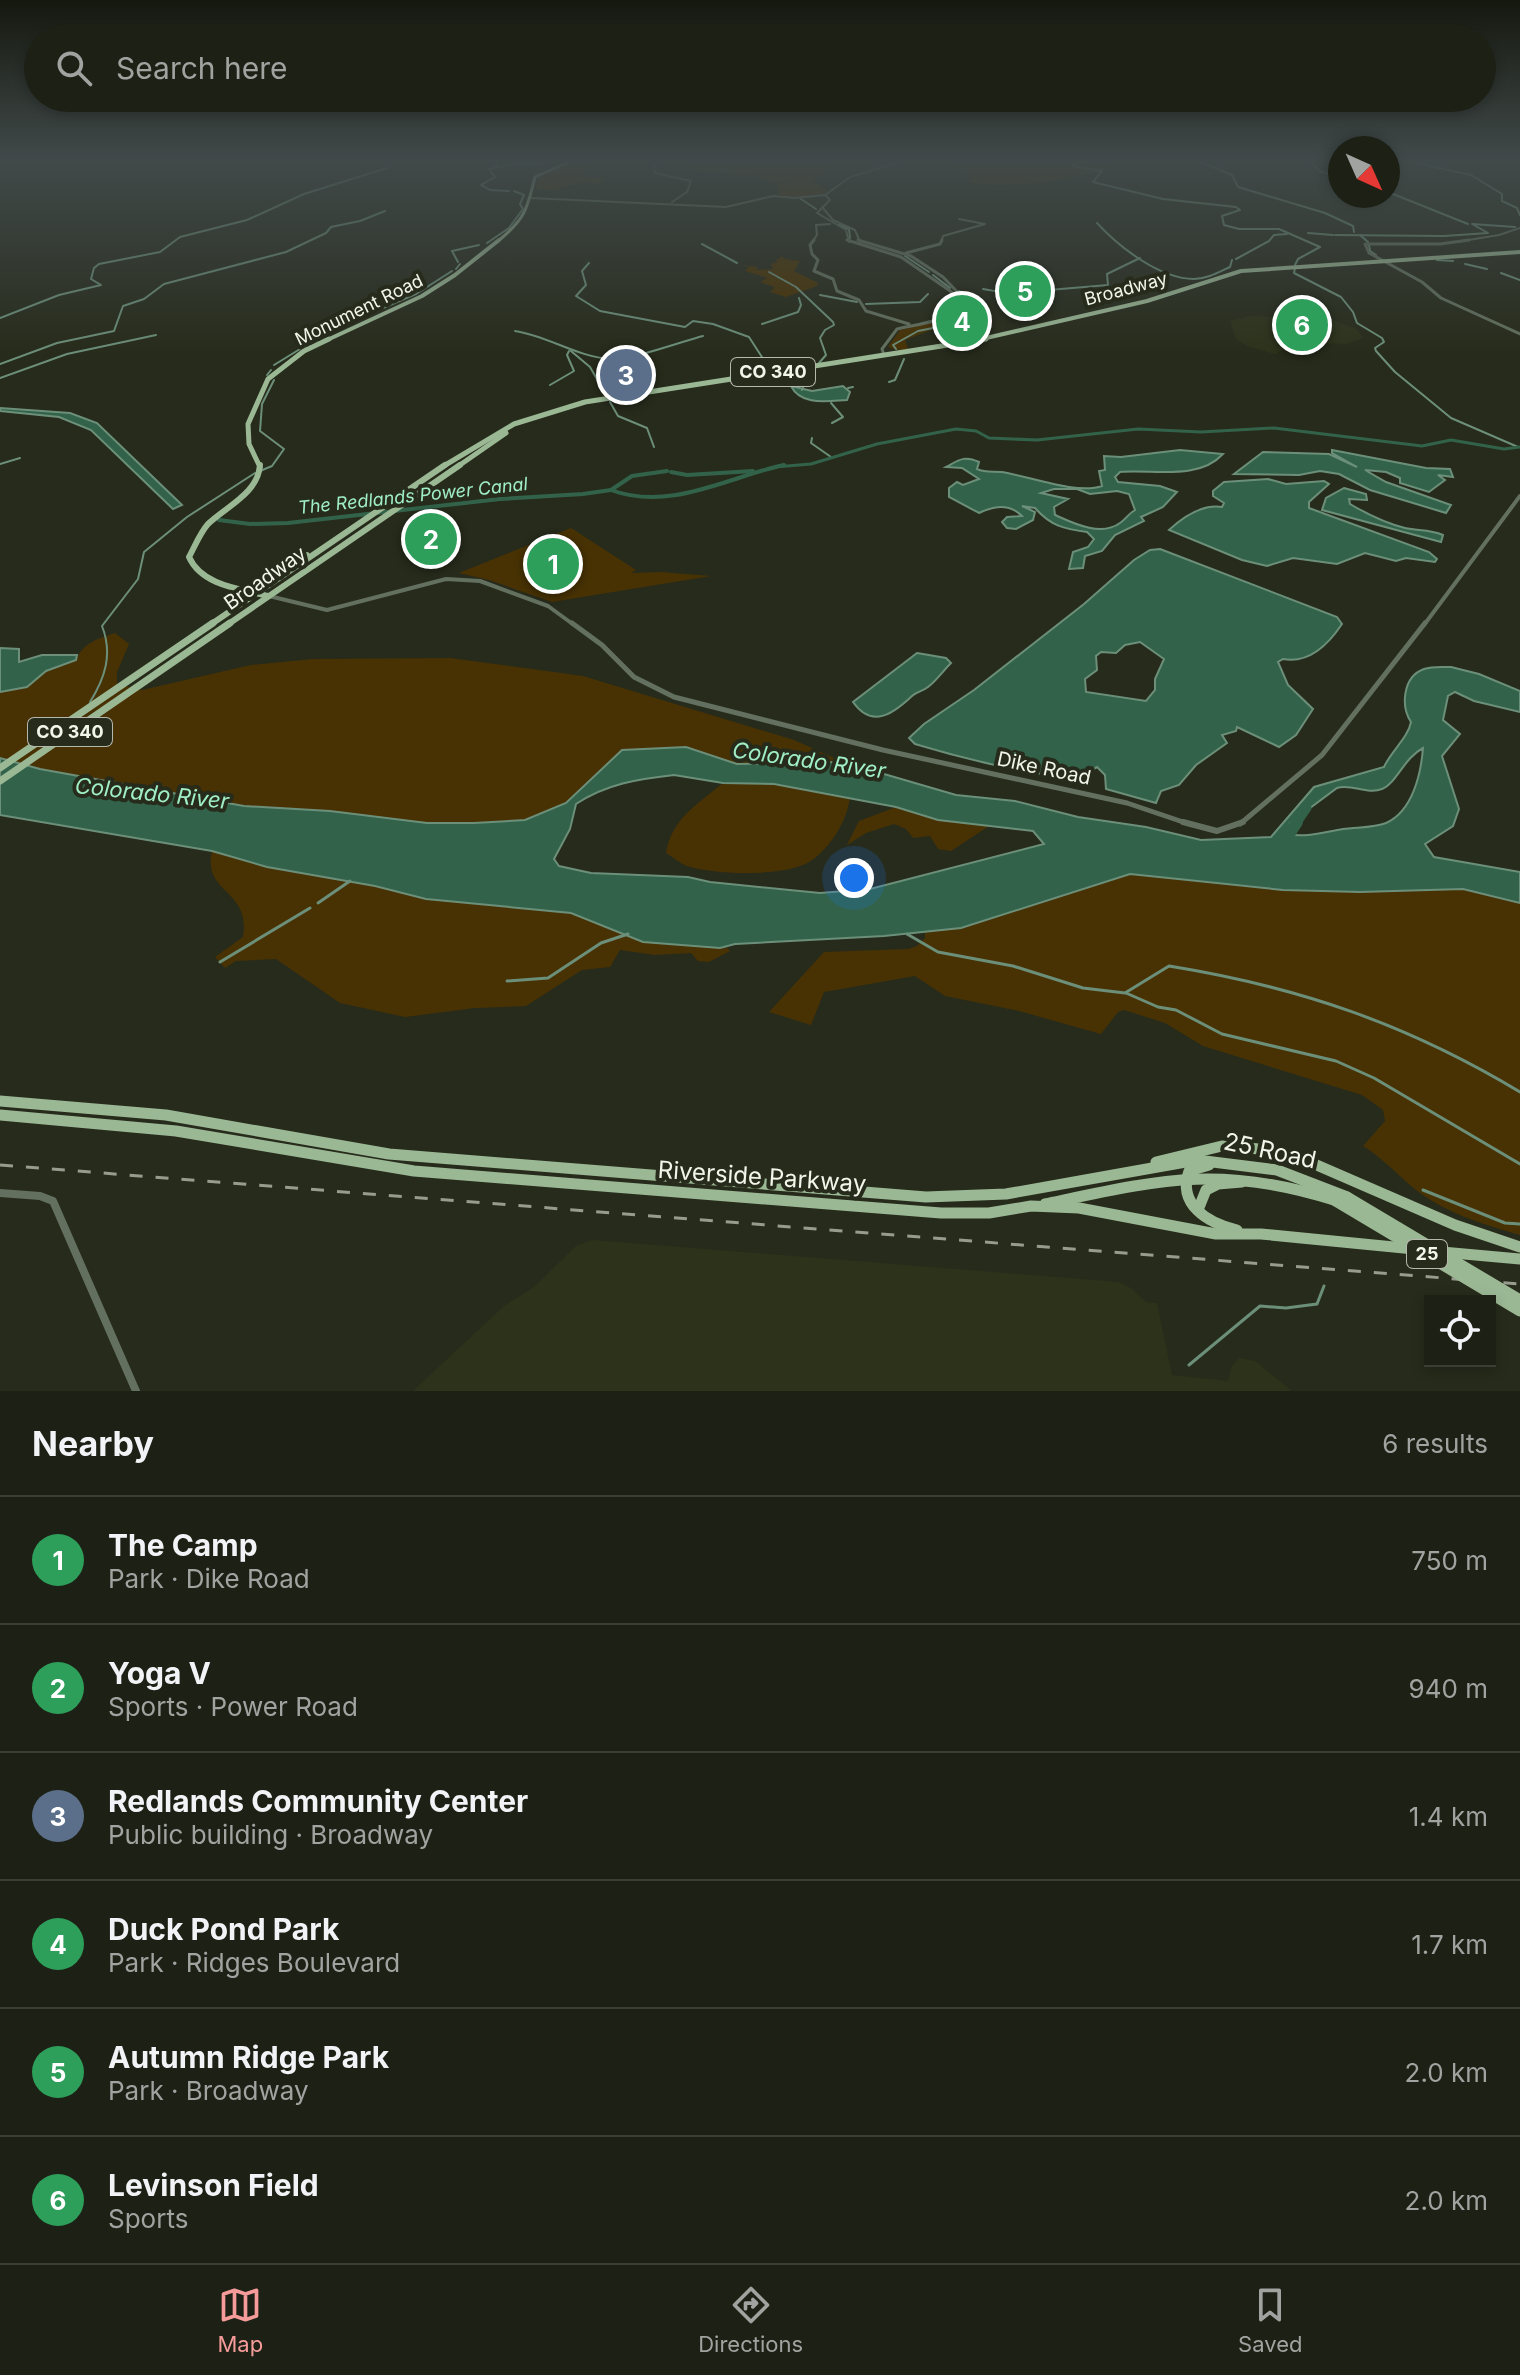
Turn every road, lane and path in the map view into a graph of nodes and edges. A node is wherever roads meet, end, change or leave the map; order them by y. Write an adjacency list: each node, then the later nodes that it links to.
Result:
1 (517, 226): 27 (main road, Monument Road)
2 (816, 226): 14 (street)
3 (836, 226): 9 (street)
4 (846, 226): 8 (street)
5 (978, 226): 8 (street)
6 (1520, 228): 10 (street)
7 (1520, 252): 10 (main road, Broadway / CO 340)
8 (905, 253): 9 (street); 13 (street)
9 (898, 255): 13 (street)
10 (1382, 261): 12 (main road, Broadway / CO 340); 15 (street)
11 (1235, 268): 12 (main road)
12 (1244, 271): 17 (main road, Broadway / CO 340)
13 (961, 309): 14 (street)
14 (911, 325): 16 (street)
15 (1520, 334)
16 (883, 348): 17 (main road); 18 (street); 19 (main road)
17 (902, 352): 18 (main road, Broadway / CO 340)
18 (884, 355): 19 (main road, Broadway / CO 340)
19 (854, 359): 20 (main road, Broadway / CO 340)
20 (553, 411): 21 (main road, Broadway / CO 340); 22 (main road, Broadway / CO 340)
21 (496, 439): 22 (main road); 24 (main road, Broadway / CO 340)
22 (465, 452): 24 (main road, Broadway / CO 340)
23 (1520, 496): 29 (street, Dike Road)
24 (382, 512): 25 (main road, Broadway / CO 340); 26 (main road, Broadway / CO 340)
25 (337, 538): 26 (main road); 28 (main road, Broadway / CO 340)
26 (307, 568): 29 (main road, Broadway / CO 340)
27 (233, 585): 28 (main road, Monument Road); 30 (main road)
28 (258, 593): 29 (main road, Monument Road); 30 (main road, Broadway / CO 340)
29 (268, 596): 32 (main road, Broadway / CO 340)
30 (217, 621): 31 (main road, Broadway / CO 340)
31 (0, 768)
32 (0, 781)
33 (0, 1101): 39 (main road, Riverside Parkway)
34 (0, 1115): 42 (main road, Riverside Parkway)
35 (1231, 1164): 36 (main road, 25 Road / 25); 37 (main road); 48 (main road, 25 Road / 25, bridge)
36 (1124, 1173): 40 (main road, 25 Road / 25); 46 (main road)
37 (1185, 1179): 38 (main road, 25 Road / 25); 43 (main road, 25 Road / 25); 44 (main road)
38 (1260, 1182): 44 (main road); 49 (main road, 25 Road / 25, bridge)
39 (810, 1187): 40 (main road, Riverside Parkway); 42 (main road)
40 (1030, 1190)
41 (0, 1193): 50 (street)
42 (809, 1202): 43 (main road, Riverside Parkway)
43 (1031, 1206): 45 (main road, Riverside Parkway)
44 (1198, 1210): 45 (main road)
45 (1261, 1234): 47 (main road, Riverside Parkway)
46 (1520, 1247)
47 (1520, 1259)
48 (1520, 1300)
49 (1520, 1311)
50 (136, 1391)

